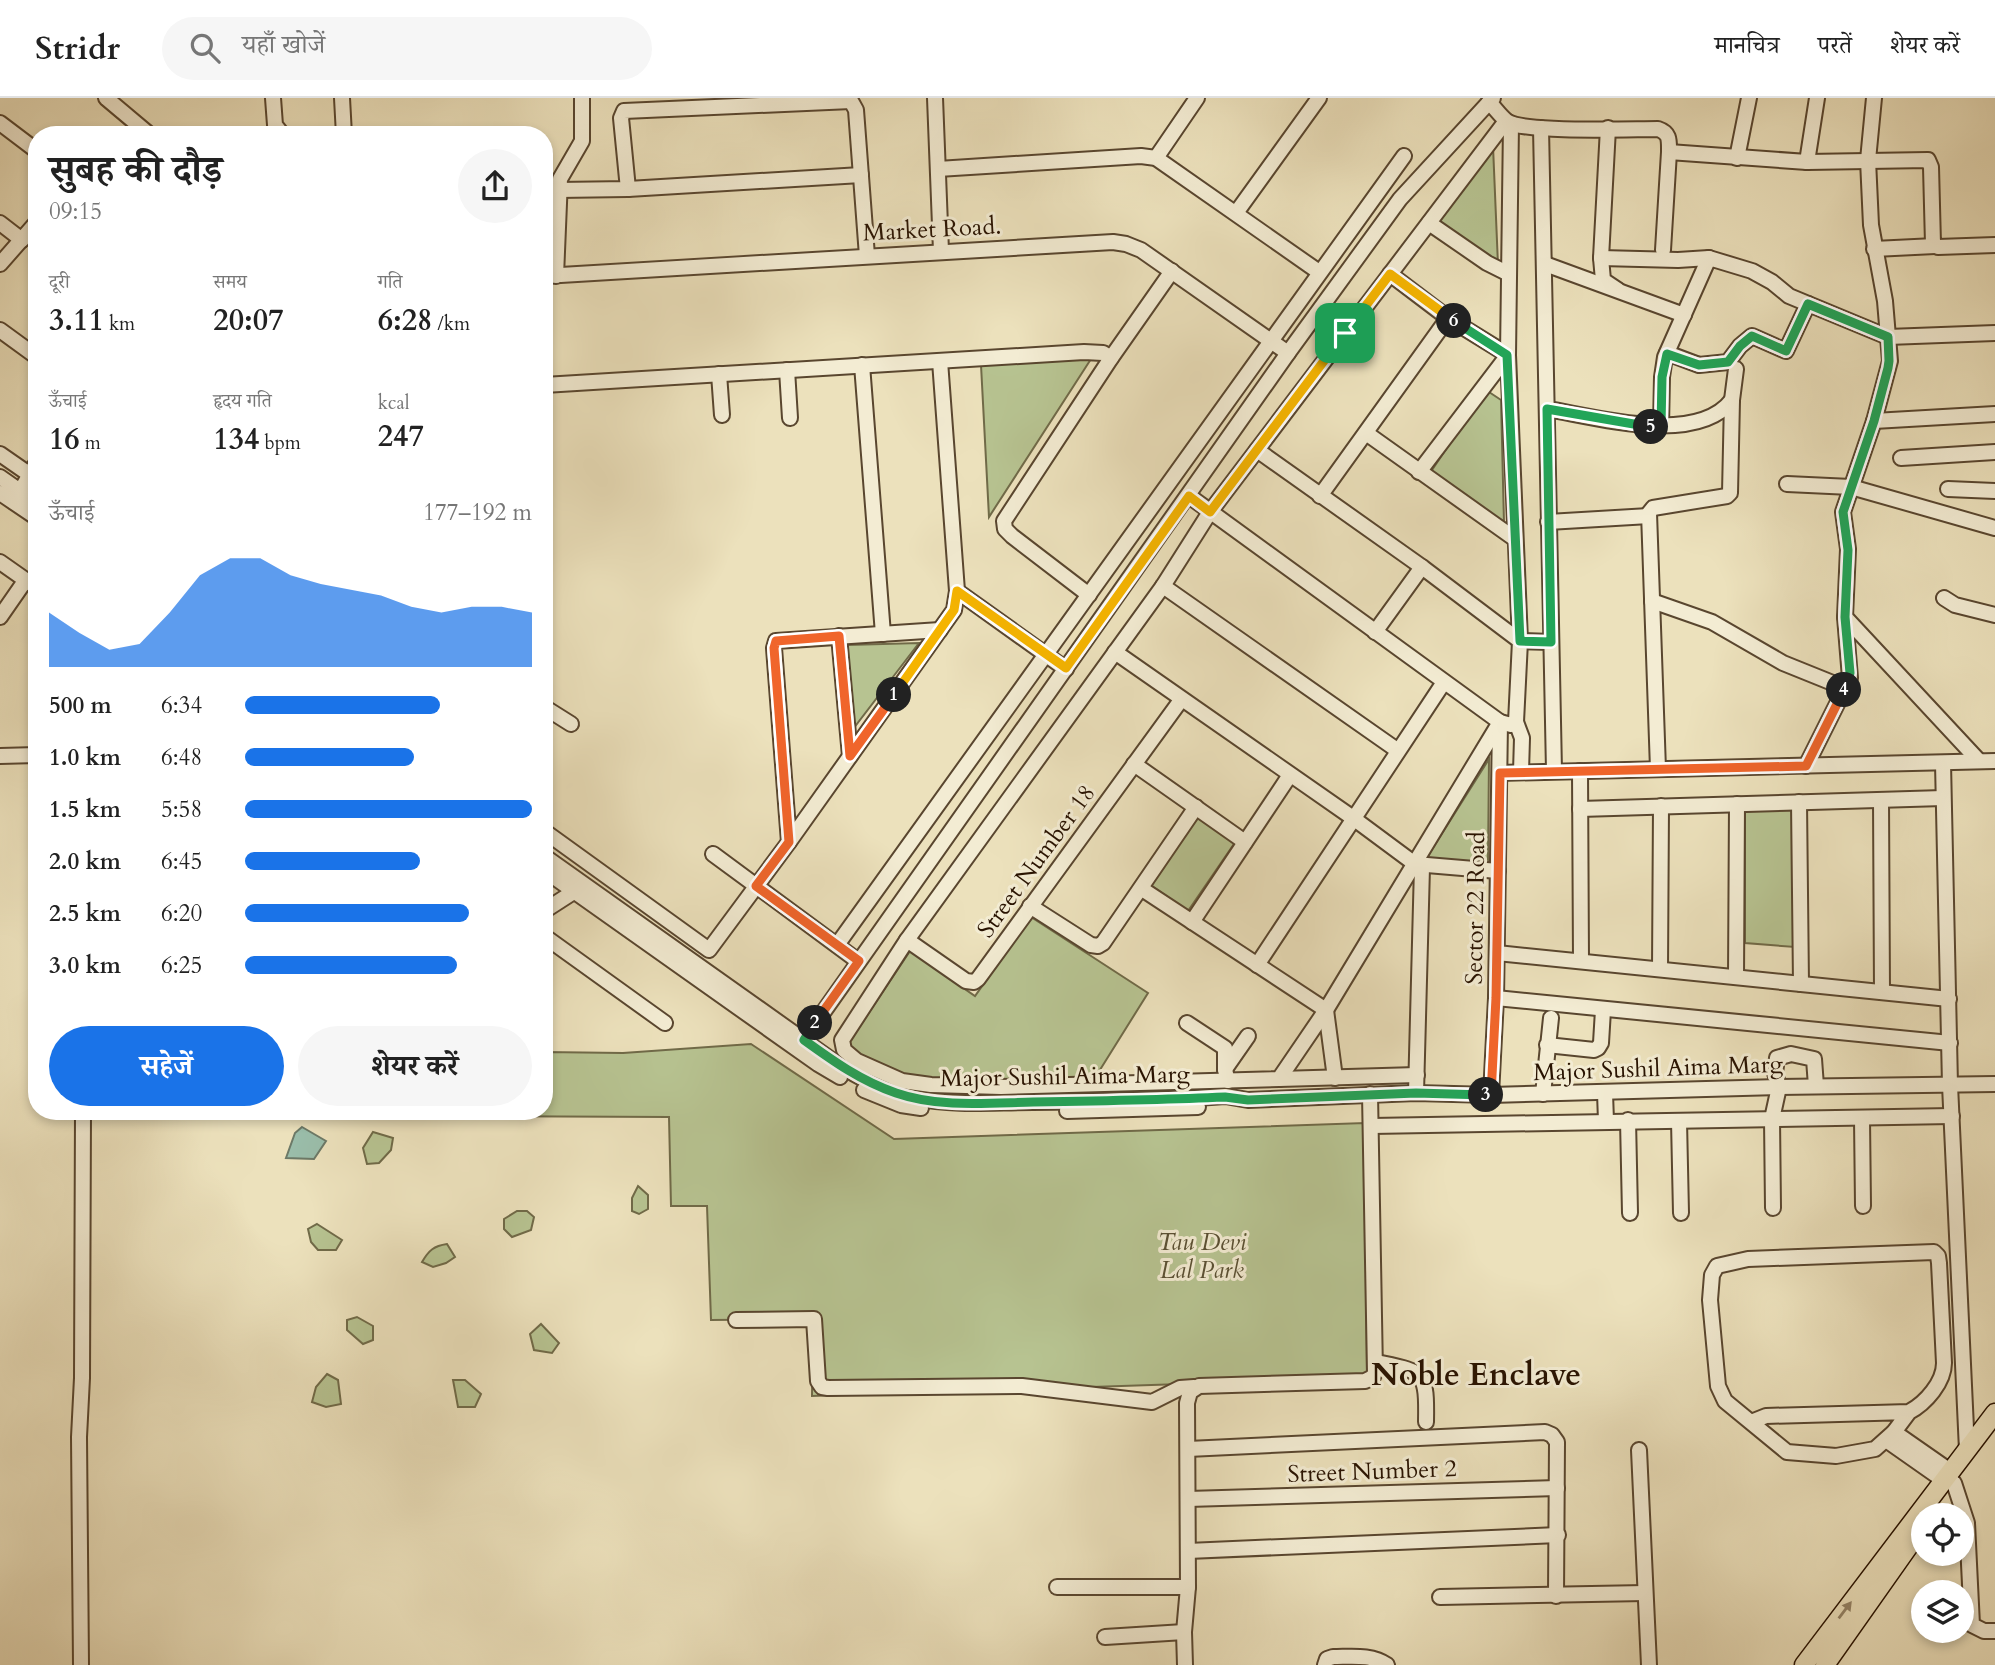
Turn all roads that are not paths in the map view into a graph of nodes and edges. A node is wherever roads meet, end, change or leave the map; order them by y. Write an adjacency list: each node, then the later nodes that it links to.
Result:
1 (107, 98): 14 (street)
2 (273, 98): 15 (street)
3 (342, 98): 16 (street)
4 (582, 98): 29 (street)
5 (934, 98): 26 (street)
6 (1197, 98): 22 (street)
7 (1319, 98): 30 (street)
8 (1749, 98): 23 (street)
9 (1817, 98): 25 (street)
10 (1874, 98): 24 (street)
11 (1491, 100): 12 (street); 60 (street)
12 (1509, 122): 17 (street); 32 (street); 49 (street)
13 (0, 123): 19 (street)
14 (140, 126)
15 (276, 126)
16 (344, 126)
17 (1541, 128): 18 (street); 45 (street)
18 (1608, 128): 20 (street); 42 (street)
19 (28, 144)
20 (1669, 152): 23 (street); 39 (street)
21 (1404, 156): 47 (street)
22 (1156, 158): 26 (street); 30 (street)
23 (1737, 158): 25 (street)
24 (1868, 160): 25 (street); 37 (street); 38 (street)
25 (1807, 162)
26 (938, 169): 40 (street)
27 (861, 175): 28 (street); 28 (street); 41 (street)
28 (628, 189): 29 (street)
29 (558, 190): 35 (street)
30 (1236, 213): 47 (street)
31 (0, 223): 34 (street)
32 (1429, 223): 48 (street); 49 (street)
33 (28, 233): 34 (street)
34 (22, 240): 44 (street)
35 (553, 244)
36 (1995, 245): 37 (street)
37 (1935, 246): 38 (street)
38 (1874, 249): 57 (street)
39 (1663, 250)
40 (942, 251): 41 (street, Market Road.); 46 (street, Market Road.)
41 (867, 256): 50 (street, Market Road.)
42 (1601, 258): 43 (street); 51 (street)
43 (1709, 258): 52 (street); 53 (street)
44 (0, 264)
45 (1545, 264): 51 (street); 71 (street)
46 (1172, 271): 58 (street, Market Road.); 63 (street)
47 (1320, 272): 58 (street)
48 (1390, 274): 54 (street); 78 (street)
49 (1509, 274): 62 (street)
50 (553, 276)
51 (1618, 290): 53 (street)
52 (1808, 304): 57 (street); 61 (street)
53 (1684, 315): 61 (street)
54 (1448, 318): 62 (street); 77 (street)
55 (0, 330): 59 (street)
56 (1995, 333): 57 (street)
57 (1888, 337): 75 (street)
58 (1270, 340): 60 (street, Market Road.); 105 (street)
59 (28, 345)
60 (1289, 354): 90 (street)
61 (1667, 354): 76 (street)
62 (1507, 355): 83 (street); 98 (street)
63 (1111, 358): 64 (street); 105 (street)
64 (940, 361): 65 (street); 104 (street)
65 (862, 365): 67 (street); 113 (street)
66 (1736, 369): 70 (street)
67 (787, 370): 68 (street); 74 (street)
68 (719, 374): 69 (street); 73 (street)
69 (553, 384)
70 (1732, 401): 76 (street); 95 (street)
71 (1547, 409): 76 (street); 96 (street)
72 (1995, 414): 75 (street)
73 (722, 415)
74 (790, 418)
75 (1874, 421): 86 (street)
76 (1661, 426)
77 (1366, 433): 83 (street); 91 (street)
78 (1256, 450): 91 (street); 94 (street)
79 (1995, 452): 81 (street)
80 (0, 454): 82 (street)
81 (1901, 458)
82 (28, 469)
83 (1419, 472): 98 (street)
84 (28, 474): 88 (street)
85 (1787, 484): 86 (street)
86 (1851, 487): 97 (street); 110 (street)
87 (1948, 489): 89 (street)
88 (8, 491): 92 (street); 93 (street)
89 (1995, 491)
90 (1189, 496): 94 (street); 119 (street)
91 (1320, 496): 100 (street)
92 (28, 499)
93 (28, 510)
94 (1210, 512): 102 (street); 112 (street)
95 (1649, 516): 96 (street); 107 (street)
96 (1548, 522): 116 (street)
97 (1995, 528)
98 (1515, 539): 115 (street)
99 (0, 562): 101 (street)
100 (1422, 568): 112 (street); 115 (street)
101 (28, 583)
102 (1163, 586): 117 (street); 127 (street)
103 (28, 588): 109 (street)
104 (957, 591): 111 (street); 118 (street)
105 (1089, 595): 118 (street)
106 (1944, 598): 108 (street)
107 (1652, 601): 121 (street); 136 (street)
108 (1995, 615)
109 (0, 617)
110 (1845, 617): 121 (street); 131 (street)
111 (940, 630): 113 (street); 130 (street)
112 (1375, 632): 120 (street)
113 (883, 634): 114 (street)
114 (839, 636): 130 (street); 151 (street)
115 (1520, 641): 116 (street); 125 (street)
116 (1551, 642): 137 (street)
117 (1115, 652): 122 (street); 164 (street)
118 (1046, 654): 119 (street); 166 (street)
119 (1066, 668): 169 (street)
120 (1444, 682): 124 (street); 127 (street)
121 (1845, 688): 135 (street)
122 (1181, 700): 134 (street, Street Number 18); 141 (street)
123 (553, 713): 126 (street)
124 (1500, 722): 125 (street); 140 (street, Sector 22 Road); 155 (street)
125 (1516, 722): 139 (street)
126 (571, 724)
127 (1396, 751): 149 (street)
128 (28, 755): 129 (street)
129 (0, 756)
130 (850, 756): 151 (street)
131 (1979, 761): 132 (street); 133 (street)
132 (1995, 761)
133 (1943, 763): 135 (street); 142 (street)
134 (1134, 764): 147 (street); 162 (street, Street Number 18)
135 (1806, 766): 136 (street)
136 (1658, 769): 138 (street)
137 (1554, 771): 138 (street); 139 (street)
138 (1580, 771): 148 (street)
139 (1521, 772): 140 (street)
140 (1500, 773): 156 (street, Sector 22 Road)
141 (1290, 775): 149 (street); 152 (street)
142 (1943, 798): 143 (street); 178 (street)
143 (1881, 800): 144 (street); 176 (street)
144 (1799, 803): 145 (street); 175 (street)
145 (1737, 804): 146 (street); 174 (street)
146 (1661, 806): 148 (street); 173 (street)
147 (1196, 807): 152 (street); 159 (street)
148 (1580, 809): 170 (street)
149 (1353, 818): 155 (street); 172 (street)
150 (553, 837): 167 (street)
151 (789, 842): 158 (street)
152 (1245, 842): 163 (street)
153 (713, 855): 158 (street)
154 (553, 862): 171 (street, Major Sushil Aima Marg)
155 (1419, 865): 156 (street); 179 (street); 189 (street)
156 (1498, 871): 168 (street, Sector 22 Road)
157 (553, 876): 160 (street, Major Sushil Aima Marg)
158 (756, 886): 166 (street); 167 (street)
159 (1142, 889): 162 (street); 163 (street)
160 (575, 891): 161 (street); 186 (street, Major Sushil Aima Marg)
161 (553, 906)
162 (1030, 906): 164 (street, Street Number 18)
163 (1192, 922): 172 (street)
164 (906, 940): 188 (street)
165 (553, 942): 182 (street)
166 (837, 945): 169 (street)
167 (709, 950): 171 (street)
168 (1497, 953): 170 (street); 177 (street, Sector 22 Road)
169 (859, 961): 186 (street)
170 (1581, 961): 173 (street)
171 (697, 965): 186 (street, Major Sushil Aima Marg)
172 (1257, 965): 179 (street)
173 (1660, 969): 174 (street)
174 (1736, 977): 175 (street)
175 (1801, 984): 176 (street)
176 (1882, 992): 178 (street)
177 (1496, 998): 180 (street); 200 (street, Sector 22 Road)
178 (1949, 999): 185 (street)
179 (1326, 1010): 190 (street); 191 (street)
180 (1603, 1010): 185 (street); 187 (street)
181 (1551, 1018): 187 (street)
182 (665, 1023)
183 (1187, 1023): 188 (street)
184 (1248, 1036): 188 (street)
185 (1950, 1043): 193 (street)
186 (801, 1044): 198 (street, Major Sushil Aima Marg)
187 (1547, 1045): 199 (street)
188 (1226, 1075): 191 (street)
189 (1417, 1075): 190 (street); 196 (street)
190 (1335, 1078): 191 (street)
191 (1279, 1079)
192 (1995, 1084): 193 (street, Major Sushil Aima Marg)
193 (1950, 1085): 194 (street, Major Sushil Aima Marg); 201 (street)
194 (1816, 1086): 195 (street, Major Sushil Aima Marg); 195 (street)
195 (1779, 1087): 197 (street, Major Sushil Aima Marg); 202 (street)
196 (1416, 1093): 198 (street, Major Sushil Aima Marg); 200 (street, Major Sushil Aima Marg)
197 (1605, 1093): 199 (street, Major Sushil Aima Marg); 206 (street)
198 (1370, 1094): 208 (street)
199 (1544, 1094): 200 (street, Major Sushil Aima Marg)
200 (1491, 1095)
201 (1952, 1116): 203 (street); 224 (street)
202 (1772, 1119): 203 (street); 207 (street); 210 (street)
203 (1863, 1119): 209 (street)
204 (83, 1120): 240 (street)
205 (1628, 1120): 206 (street); 207 (street); 211 (street)
206 (1606, 1121): 208 (street)
207 (1679, 1121): 212 (street)
208 (1372, 1126): 214 (street)
209 (1863, 1206)
210 (1773, 1208)
211 (1630, 1213)
212 (1681, 1213)
213 (736, 1320): 215 (street)
214 (1376, 1362): 215 (street); 218 (street)
215 (1194, 1387): 222 (street)
216 (1909, 1412): 219 (street); 219 (street); 221 (street)
217 (1995, 1413): 224 (main road)
218 (1426, 1422)
219 (1751, 1422): 221 (street)
220 (1995, 1432): 225 (main road)
221 (1890, 1436): 225 (street)
222 (1188, 1449): 226 (street); 227 (street)
223 (1639, 1450): 234 (street)
224 (1967, 1450): 225 (main road)
225 (1949, 1478): 228 (main road); 237 (street); 245 (main road, one-way to 225)
226 (1557, 1488): 227 (street, Street Number 2); 229 (street)
227 (1188, 1499): 231 (street)
228 (1937, 1503)
229 (1558, 1535): 231 (street); 235 (street)
230 (1911, 1543): 246 (main road)
231 (1188, 1551): 233 (street)
232 (1057, 1587): 233 (street)
233 (1188, 1587): 238 (street)
234 (1645, 1593): 235 (street); 244 (street)
235 (1556, 1596): 236 (street)
236 (1440, 1597)
237 (1995, 1631)
238 (1184, 1632): 239 (street); 241 (street)
239 (1105, 1637)
240 (80, 1665)
241 (1185, 1665)
242 (1325, 1665): 243 (street)
243 (1387, 1665)
244 (1649, 1665)
245 (1805, 1665)
246 (1825, 1665)

